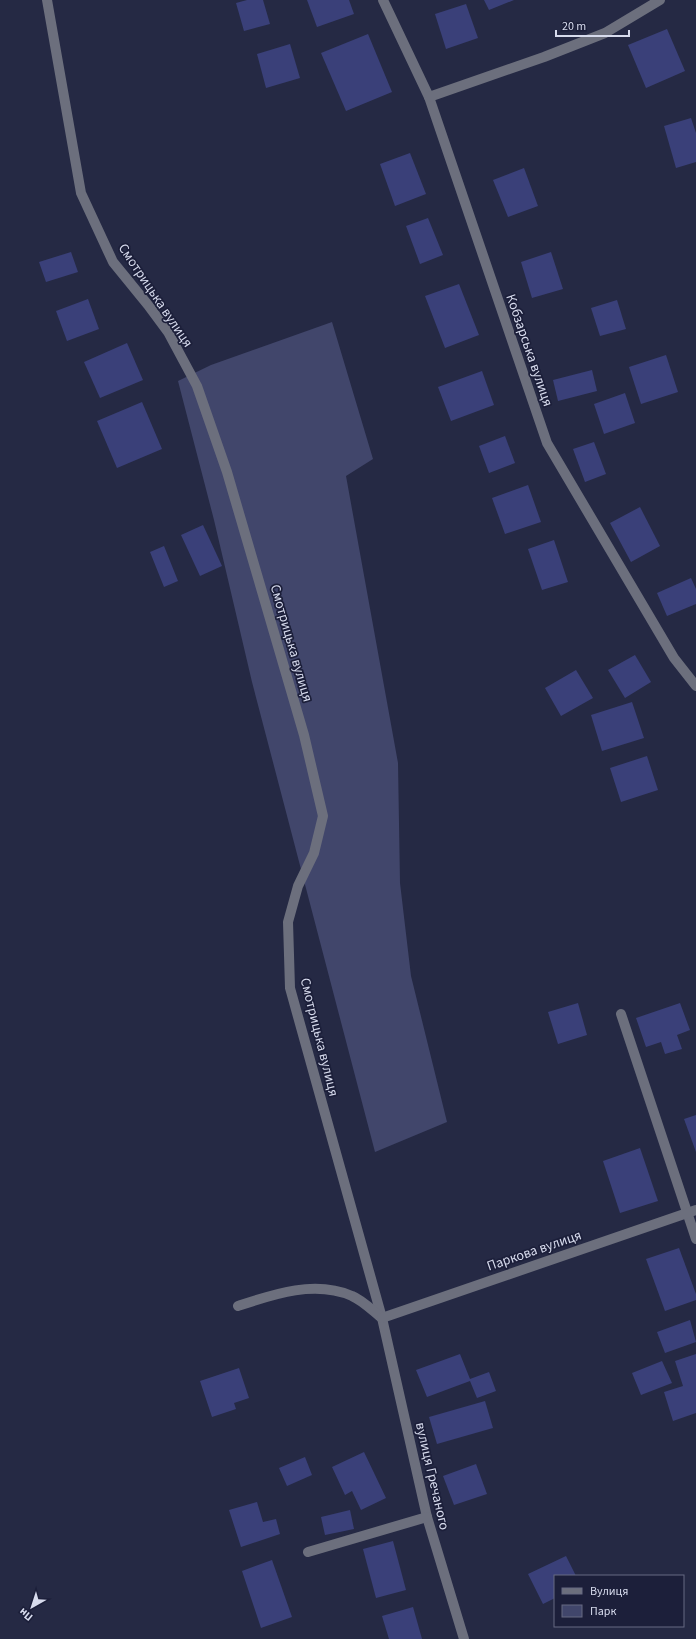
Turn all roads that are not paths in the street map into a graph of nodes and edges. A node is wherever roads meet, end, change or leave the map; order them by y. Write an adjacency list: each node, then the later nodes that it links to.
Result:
1 (47, 0): 10 (street, Смотрицька вулиця)
2 (383, 0): 4 (street, Кобзарська вулиця)
3 (660, 0): 4 (street)
4 (429, 97): 5 (street, Кобзарська вулиця)
5 (696, 686)
6 (620, 1014): 7 (street)
7 (692, 1211): 8 (street); 10 (street, Паркова вулиця)
8 (696, 1239)
9 (238, 1306): 10 (street)
10 (382, 1318): 11 (street, вулиця Гречаного)
11 (427, 1517): 12 (street); 13 (street, вулиця Гречаного)
12 (308, 1552)
13 (464, 1639)

